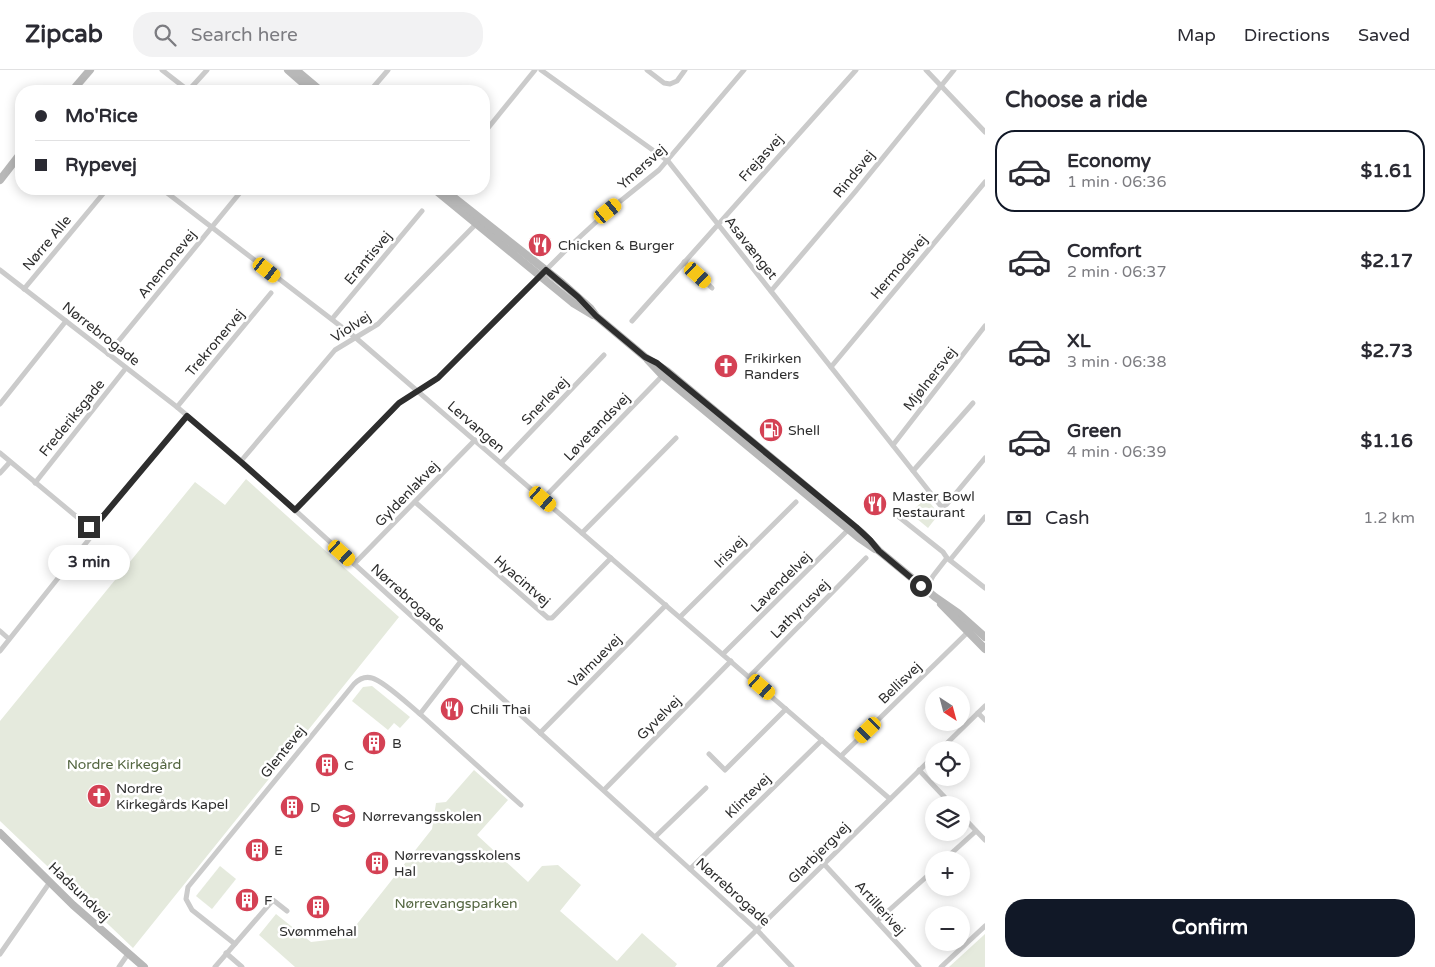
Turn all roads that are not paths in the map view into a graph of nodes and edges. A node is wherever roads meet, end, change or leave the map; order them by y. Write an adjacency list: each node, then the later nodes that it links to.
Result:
1 (90, 70): 15 (street)
2 (162, 70): 16 (street)
3 (207, 70): 17 (street)
4 (288, 70): 18 (street)
5 (296, 70): 19 (street)
6 (388, 70): 20 (street)
7 (535, 70): 22 (street)
8 (541, 70): 25 (street, Asavænget)
9 (647, 70): 10 (street)
10 (686, 70)
11 (744, 70): 25 (street, Ymersvej)
12 (856, 70): 34 (street, Frejasvej)
13 (926, 70): 21 (street)
14 (954, 70): 21 (street, Rindsvej)
15 (77, 85)
16 (181, 85)
17 (193, 85)
18 (305, 85)
19 (314, 85)
20 (375, 85)
21 (940, 86): 23 (street); 41 (street, Rindsvej)
22 (490, 126)
23 (985, 132)
24 (15, 161): 26 (street)
25 (668, 161): 34 (street, Asavænget); 38 (street, Ymersvej)
26 (0, 180)
27 (985, 182): 50 (street, Hermodsvej)
28 (102, 195): 40 (street, Nørre Alle)
29 (170, 195): 35 (street, Lervangen)
30 (238, 195): 35 (street, Anemonevej)
31 (446, 195): 33 (street)
32 (422, 210): 43 (street, Erantisvej)
33 (479, 221): 38 (street); 47 (street, Violvej)
34 (718, 224): 36 (street, Frejasvej); 41 (street, Asavænget)
35 (212, 227): 43 (street, Lervangen); 48 (street, Anemonevej)
36 (684, 262): 39 (street); 45 (street, Frejasvej)
37 (0, 270): 40 (street, Nørrebrogade)
38 (543, 273): 52 (street); 53 (street, Ymersvej)
39 (712, 288)
40 (24, 289): 44 (street, Nørrebrogade)
41 (771, 292): 50 (street, Asavænget)
42 (271, 293): 56 (street, Trekronervej)
43 (332, 319): 47 (street, Lervangen)
44 (66, 321): 48 (street, Nørrebrogade); 55 (street)
45 (632, 321)
46 (985, 326): 60 (street, Mjølnersvej)
47 (356, 338): 53 (street, Lervangen); 64 (street, Violvej)
48 (108, 354): 51 (street, Nørrebrogade)
49 (604, 355): 65 (street, Snerlevej)
50 (831, 367): 60 (street, Asavænget)
51 (126, 368): 56 (street, Nørrebrogade); 68 (street, Frederiksgade)
52 (665, 373): 69 (street, Løvetandsvej); 76 (street)
53 (418, 391): 59 (street, Lervangen); 72 (street, Ymersvej)
54 (973, 402): 66 (street)
55 (0, 404)
56 (176, 407): 57 (street, Nørrebrogade)
57 (187, 416): 64 (street, Nørrebrogade); 75 (street)
58 (676, 438): 77 (street)
59 (475, 440): 65 (street, Lervangen); 70 (street, Gyldenlakvej)
60 (893, 446): 66 (street, Asavænget)
61 (0, 454): 63 (street)
62 (985, 458): 66 (street, Asavænget)
63 (10, 462): 67 (street); 68 (street)
64 (241, 462): 72 (street, Nørrebrogade)
65 (501, 463): 69 (street, Lervangen)
66 (913, 471)
67 (0, 473)
68 (35, 483): 75 (street)
69 (543, 499): 77 (street, Lervangen)
70 (415, 502): 78 (street, Hyacintvej); 81 (street, Gyldenlakvej)
71 (796, 502): 85 (street, Irisvej)
72 (295, 510): 81 (street, Nørrebrogade)
73 (899, 517): 80 (street)
74 (985, 517): 80 (street)
75 (89, 527): 89 (street)
76 (851, 527): 86 (street); 92 (street, Lavendelvej)
77 (582, 533): 78 (street, Lervangen)
78 (611, 558): 84 (street, Lervangen)
79 (866, 558): 95 (street, Lathyrusvej)
80 (948, 559): 82 (street); 83 (street)
81 (354, 564): 94 (street, Nørrebrogade)
82 (928, 585)
83 (985, 588)
84 (666, 605): 85 (street, Lervangen); 101 (street, Valmuevej)
85 (680, 617): 92 (street, Lervangen)
86 (971, 629): 88 (street); 90 (street); 105 (street, Bellisvej)
87 (0, 632): 89 (street)
88 (985, 637)
89 (9, 639): 91 (street)
90 (985, 649)
91 (0, 651)
92 (723, 654): 93 (street, Lervangen)
93 (731, 661): 95 (street, Lervangen); 109 (street, Gyvelvej)
94 (461, 662): 99 (street); 101 (street, Nørrebrogade)
95 (749, 677): 97 (street, Lervangen)
96 (985, 706): 98 (street)
97 (786, 709): 102 (street, Lervangen); 104 (street)
98 (978, 712): 100 (street); 103 (street)
99 (420, 714): 112 (street); 127 (street, Glentevej)
100 (985, 720)
101 (540, 733): 109 (street, Nørrebrogade)
102 (822, 740): 105 (street, Lervangen); 120 (street, Klintevej)
103 (949, 741)
104 (709, 754)
105 (842, 756): 111 (street, Lervangen)
106 (925, 764): 107 (street, Glarbjergvej)
107 (919, 770): 110 (street); 111 (street, Glarbjergvej)
108 (706, 788): 116 (street)
109 (604, 790): 116 (street, Nørrebrogade)
110 (944, 796)
111 (890, 799): 119 (street, Glarbjergvej)
112 (520, 805)
113 (970, 825): 114 (street)
114 (976, 831): 117 (street); 118 (street)
115 (0, 833): 122 (street, Hadsundvej)
116 (656, 837): 120 (street, Nørrebrogade)
117 (985, 840)
118 (954, 851)
119 (824, 864): 124 (street, Artillerivej); 126 (street, Glarbjergvej)
120 (690, 869): 126 (street, Nørrebrogade)
121 (925, 878): 124 (street)
122 (50, 882): 129 (street); 130 (street, Hadsundvej)
123 (287, 911): 127 (street)
124 (877, 921): 137 (street, Artillerivej)
125 (985, 926): 138 (street)
126 (757, 930): 135 (street, Glarbjergvej); 136 (street, Nørrebrogade)
127 (235, 944): 128 (street)
128 (226, 953): 133 (street); 134 (street)
129 (0, 954)
130 (128, 954): 131 (street); 132 (street, Hadsundvej)
131 (119, 967)
132 (144, 967)
133 (215, 967)
134 (242, 967)
135 (719, 967)
136 (792, 967)
137 (919, 967)
138 (940, 967)

